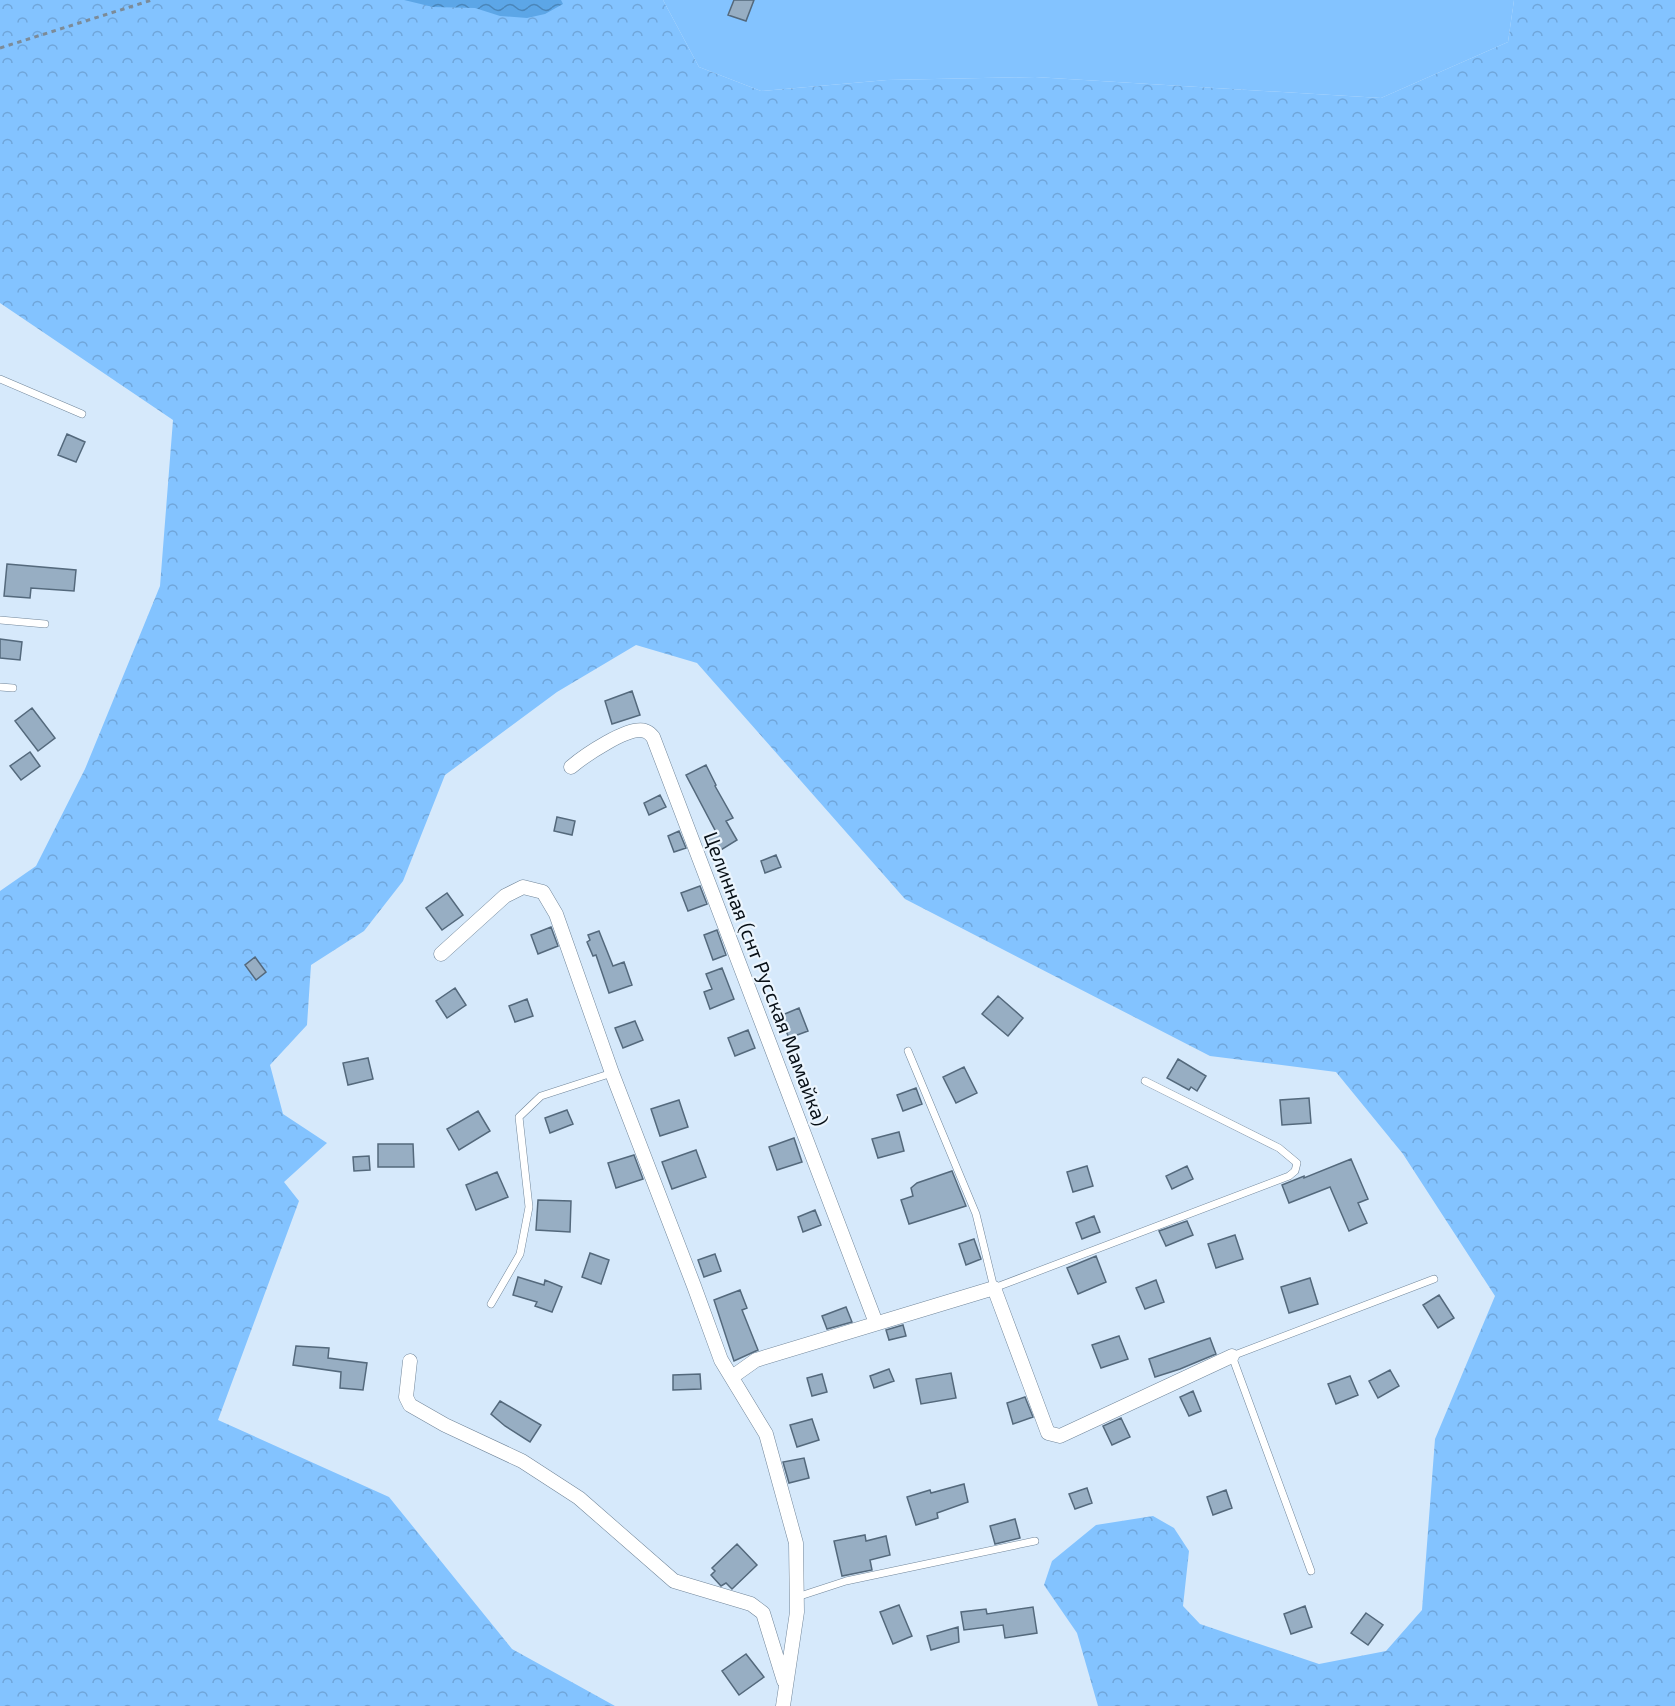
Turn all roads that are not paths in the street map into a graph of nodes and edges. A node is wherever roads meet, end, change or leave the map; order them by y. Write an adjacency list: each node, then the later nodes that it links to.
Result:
1 (0, 378): 2 (lane)
2 (82, 414)
3 (0, 620): 4 (lane)
4 (45, 624)
5 (0, 687): 6 (lane)
6 (13, 688)
7 (572, 767): 15 (street, Целинная (снт Русская Мамайка))
8 (441, 954): 10 (street)
9 (908, 1051): 13 (lane)
10 (612, 1073): 14 (lane); 18 (street)
11 (1145, 1081): 13 (lane)
12 (1434, 1280): 16 (lane)
13 (994, 1288): 15 (street); 16 (street)
14 (491, 1304)
15 (876, 1323): 18 (street)
16 (1232, 1356): 20 (lane)
17 (410, 1361): 22 (street)
18 (732, 1377): 21 (street)
19 (1035, 1541): 21 (lane)
20 (1311, 1571)
21 (797, 1597): 22 (street)
22 (785, 1686): 23 (street)
23 (783, 1706)

